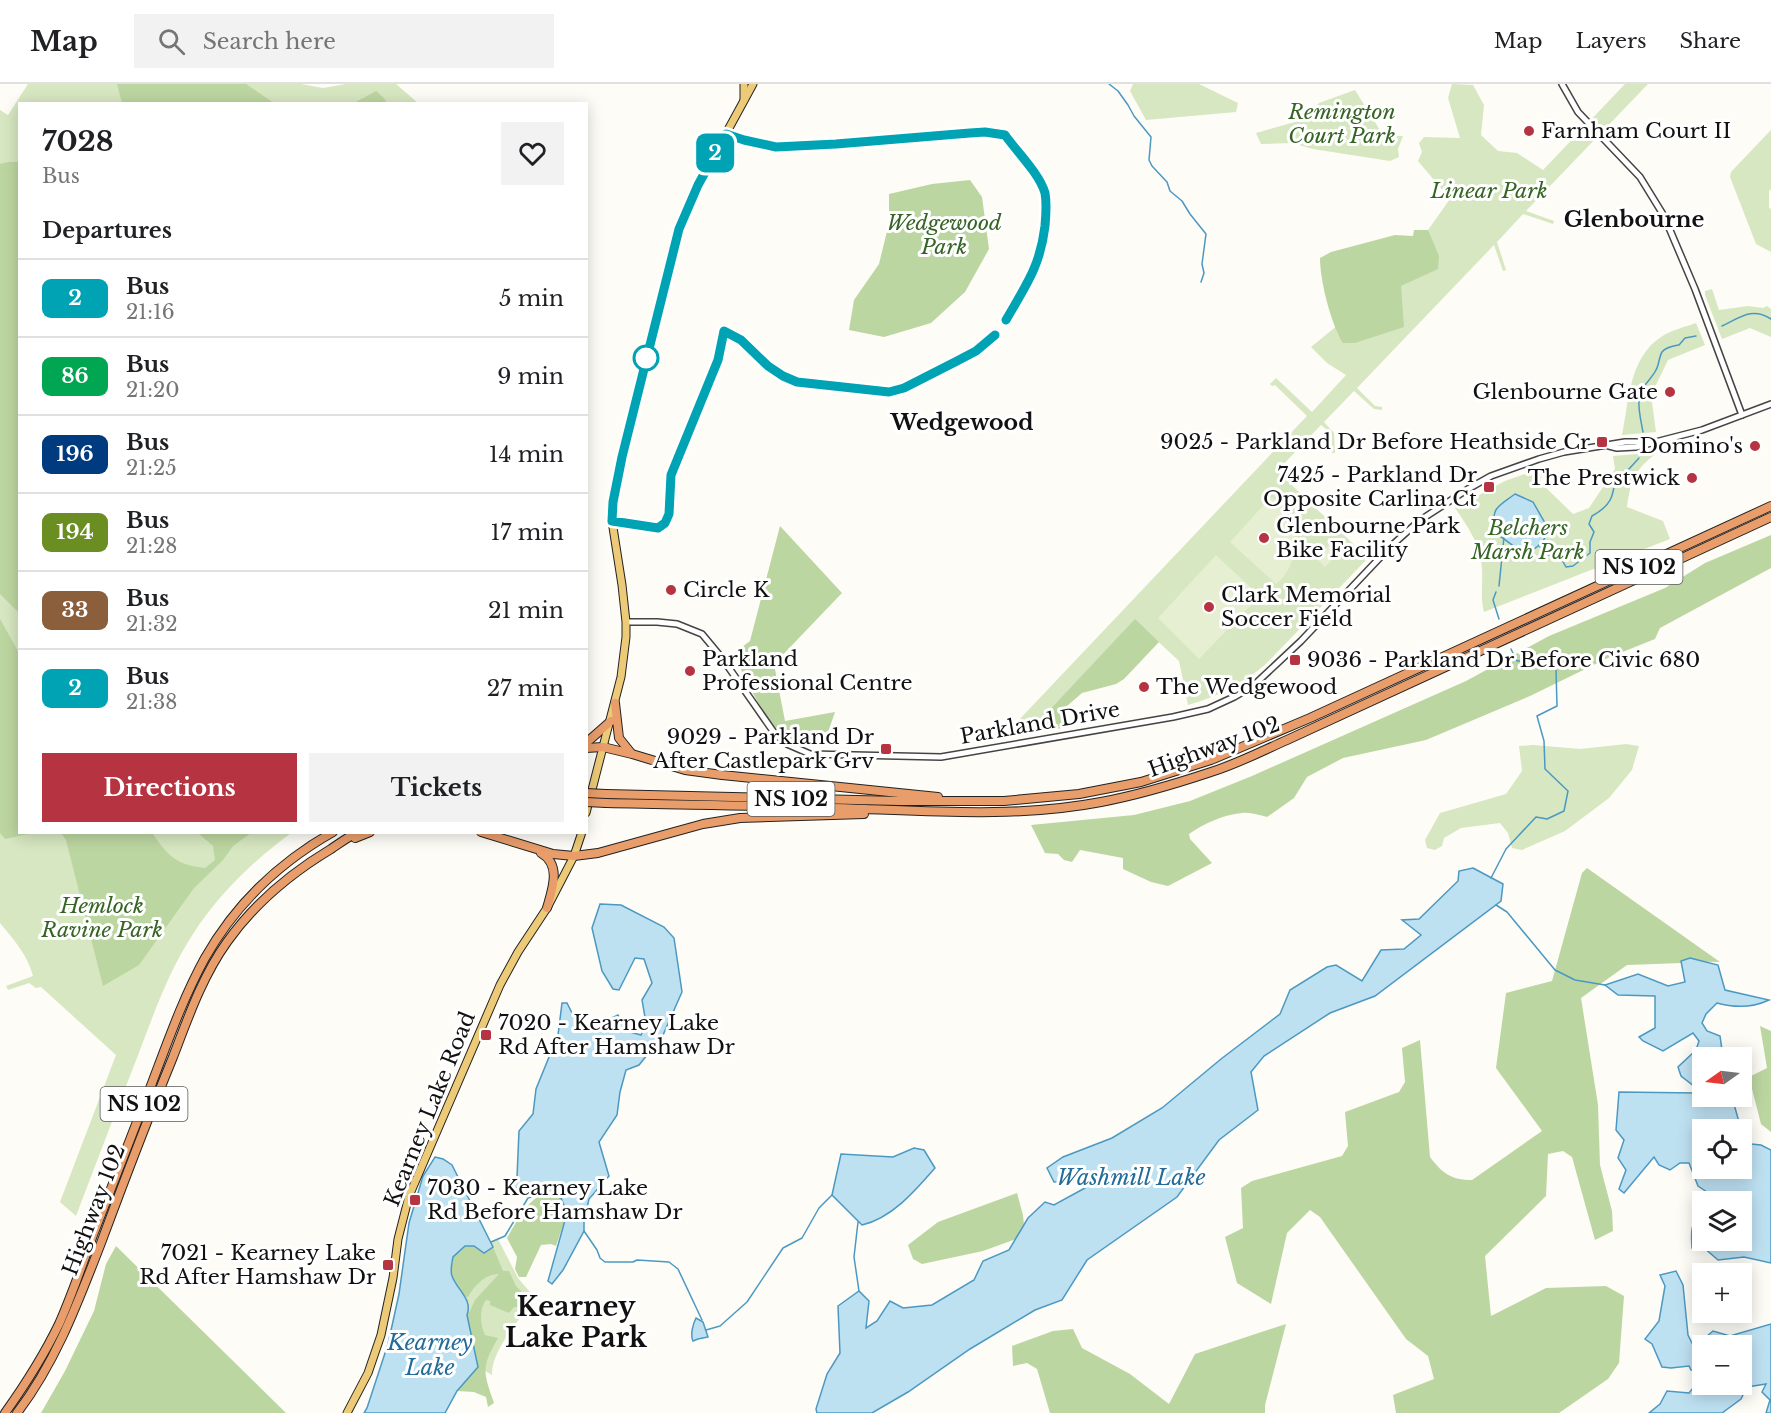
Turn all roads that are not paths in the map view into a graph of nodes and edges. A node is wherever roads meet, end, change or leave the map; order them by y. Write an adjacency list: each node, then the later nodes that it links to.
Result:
1 (744, 84): 4 (main road)
2 (753, 84): 4 (main road)
3 (1562, 84): 6 (street)
4 (744, 103): 9 (main road)
5 (1771, 404): 6 (street, Parkland Drive)
6 (1742, 415): 9 (street, Parkland Drive)
7 (1771, 506): 17 (highway, Highway 102 / NS 102)
8 (1771, 517): 20 (highway, Highway 102 / NS 102)
9 (626, 622): 10 (main road)
10 (615, 703): 11 (main road); 15 (highway)
11 (611, 721): 12 (highway); 13 (main road)
12 (588, 741)
13 (603, 747): 14 (highway); 15 (highway); 19 (main road)
14 (588, 748)
15 (632, 754): 17 (highway)
16 (588, 793): 17 (highway, Highway 102 / NS 102, bridge)
17 (975, 801)
18 (588, 802): 20 (highway, Highway 102 / NS 102, bridge)
19 (588, 805)
20 (935, 812): 28 (highway)
21 (330, 834): 30 (highway, Highway 102 / NS 102)
22 (355, 834): 26 (highway, Highway 102 / NS 102)
23 (365, 834): 26 (highway)
24 (487, 834): 27 (highway)
25 (581, 834): 28 (main road, Kearney Lake Road)
26 (334, 847): 31 (highway, Highway 102 / NS 102)
27 (532, 848): 28 (highway); 29 (highway)
28 (574, 856): 29 (main road, Kearney Lake Road)
29 (547, 908): 32 (main road, Kearney Lake Road)
30 (5, 1413)
31 (17, 1413)
32 (347, 1413)

